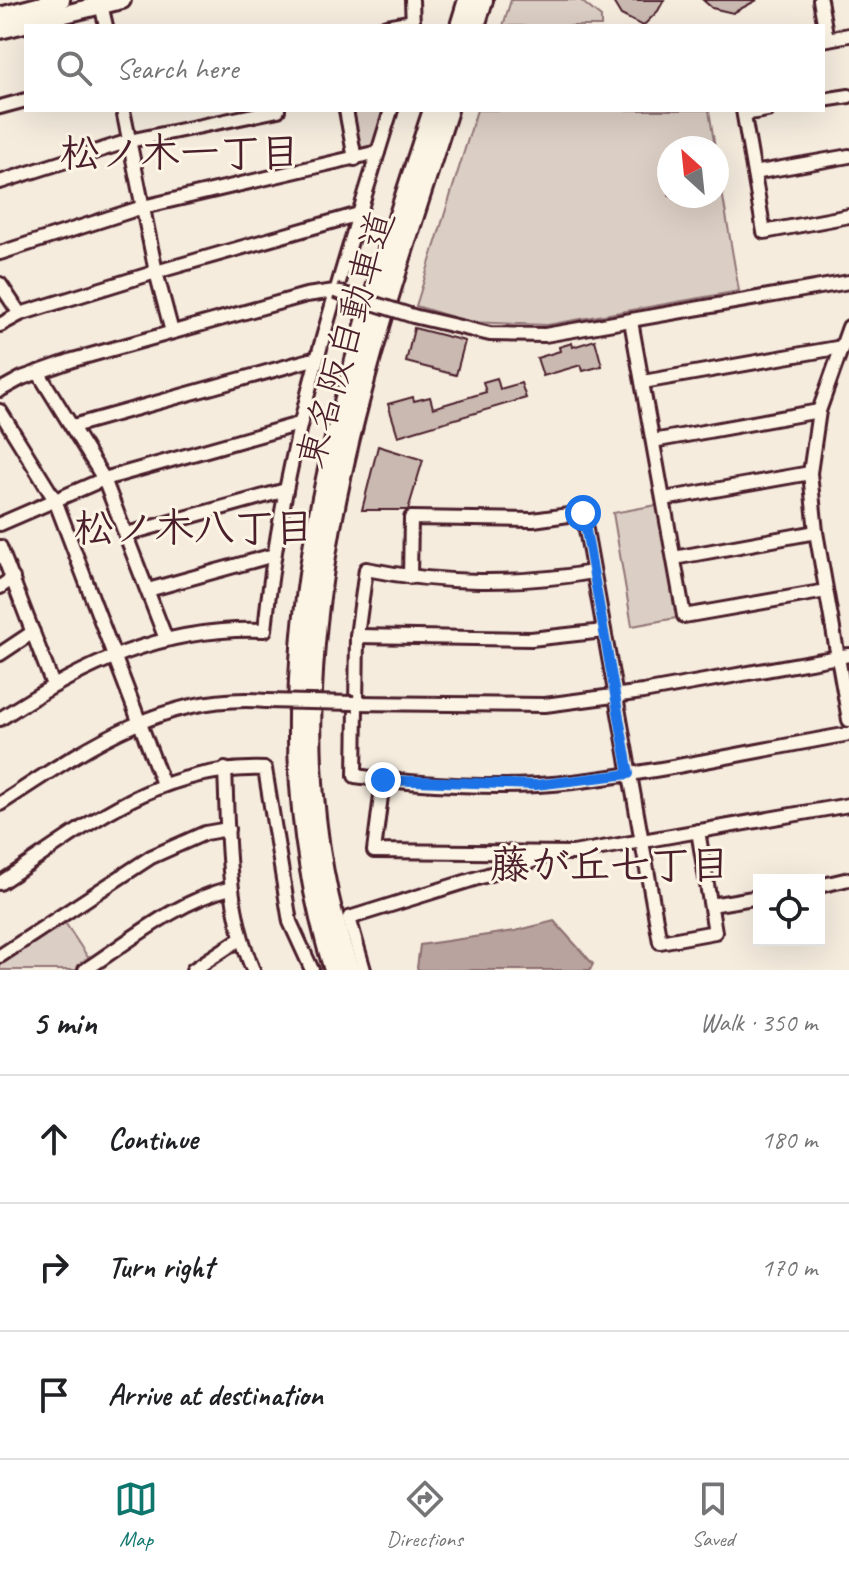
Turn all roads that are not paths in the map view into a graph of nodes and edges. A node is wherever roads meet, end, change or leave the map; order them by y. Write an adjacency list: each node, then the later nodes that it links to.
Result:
1 (61, 0): 8 (main road)
2 (122, 0): 7 (main road)
3 (412, 0): 10 (street)
4 (468, 0): 11 (highway)
5 (483, 0): 12 (highway)
6 (820, 0): 13 (street)
7 (101, 2): 9 (street); 14 (main road)
8 (0, 16)
9 (106, 24)
10 (413, 24)
11 (461, 24)
12 (476, 24)
13 (823, 24)
14 (0, 30)
15 (849, 35): 16 (street)
16 (825, 39)
17 (849, 96): 18 (street)
18 (825, 100)
19 (24, 101): 20 (street)
20 (0, 107)
21 (123, 112): 28 (street)
22 (268, 112): 28 (street)
23 (346, 112): 31 (street)
24 (390, 112): 29 (street)
25 (432, 112): 110 (highway, 東名阪自動車道)
26 (447, 112): 111 (highway, 東名阪自動車道)
27 (743, 112): 32 (street)
28 (129, 141): 33 (street); 34 (street)
29 (378, 152): 31 (street); 35 (street)
30 (849, 156): 32 (street)
31 (355, 159): 34 (street)
32 (754, 173): 36 (street)
33 (0, 182)
34 (143, 207): 37 (street); 38 (street)
35 (359, 214): 38 (street); 41 (street)
36 (849, 216)
37 (0, 253)
38 (156, 272): 42 (street); 46 (street)
39 (849, 282): 43 (street)
40 (0, 284): 42 (street)
41 (335, 291): 43 (street, bridge); 46 (street); 48 (street)
42 (20, 314): 44 (street)
43 (631, 321): 50 (street)
44 (0, 325)
45 (849, 327): 47 (street)
46 (172, 332): 49 (street)
47 (842, 347): 50 (street); 53 (street)
48 (317, 358): 54 (street); 55 (street)
49 (38, 372): 51 (street); 55 (street)
50 (643, 382): 56 (street)
51 (0, 390)
52 (0, 411): 61 (street)
53 (819, 411): 56 (street); 57 (street)
54 (299, 424): 58 (street); 59 (street)
55 (73, 426): 58 (street)
56 (653, 441): 60 (street)
57 (810, 473): 60 (street); 63 (street)
58 (104, 479): 61 (street); 64 (street)
59 (286, 490): 64 (street); 66 (street)
60 (664, 499): 67 (street)
61 (55, 500): 62 (street); 79 (street)
62 (0, 524)
63 (816, 532): 67 (street); 73 (street)
64 (127, 534): 72 (street)
65 (0, 547): 70 (street)
66 (274, 555): 72 (street); 77 (street)
67 (674, 558): 73 (street)
68 (593, 572): 69 (street); 69 (street); 74 (street)
69 (410, 577): 76 (street)
70 (13, 578): 71 (street); 75 (street)
71 (0, 587)
72 (148, 590): 77 (street)
73 (826, 591): 80 (street)
74 (604, 631): 76 (street); 82 (street)
75 (33, 632): 78 (street); 81 (street)
76 (357, 636): 83 (street)
77 (166, 639): 79 (street)
78 (0, 654)
79 (115, 655): 81 (street); 86 (street)
80 (844, 656): 82 (street); 85 (street)
81 (53, 685): 84 (street)
82 (616, 696): 83 (street); 89 (street)
83 (354, 703): 86 (street, bridge); 90 (street)
84 (0, 719)
85 (849, 720)
86 (139, 721): 91 (street); 92 (street)
87 (849, 734): 89 (street)
88 (225, 769): 91 (street); 94 (street); 109 (street)
89 (629, 774): 90 (street); 96 (street)
90 (383, 780): 97 (street)
91 (163, 784): 99 (street)
92 (0, 804)
93 (849, 805): 95 (street)
94 (228, 829): 101 (street); 105 (street)
95 (698, 831): 96 (street); 103 (street)
96 (641, 841): 97 (street); 103 (street)
97 (553, 854): 112 (street)
98 (849, 879): 100 (street)
99 (0, 883)
100 (825, 885)
101 (231, 888): 104 (street); 106 (street)
102 (753, 898): 103 (street)
103 (711, 905)
104 (240, 939): 107 (street); 108 (street)
105 (0, 956)
106 (85, 970)
107 (193, 970)
108 (253, 970)
109 (312, 970)
110 (334, 970)
111 (349, 970)
112 (364, 970)

